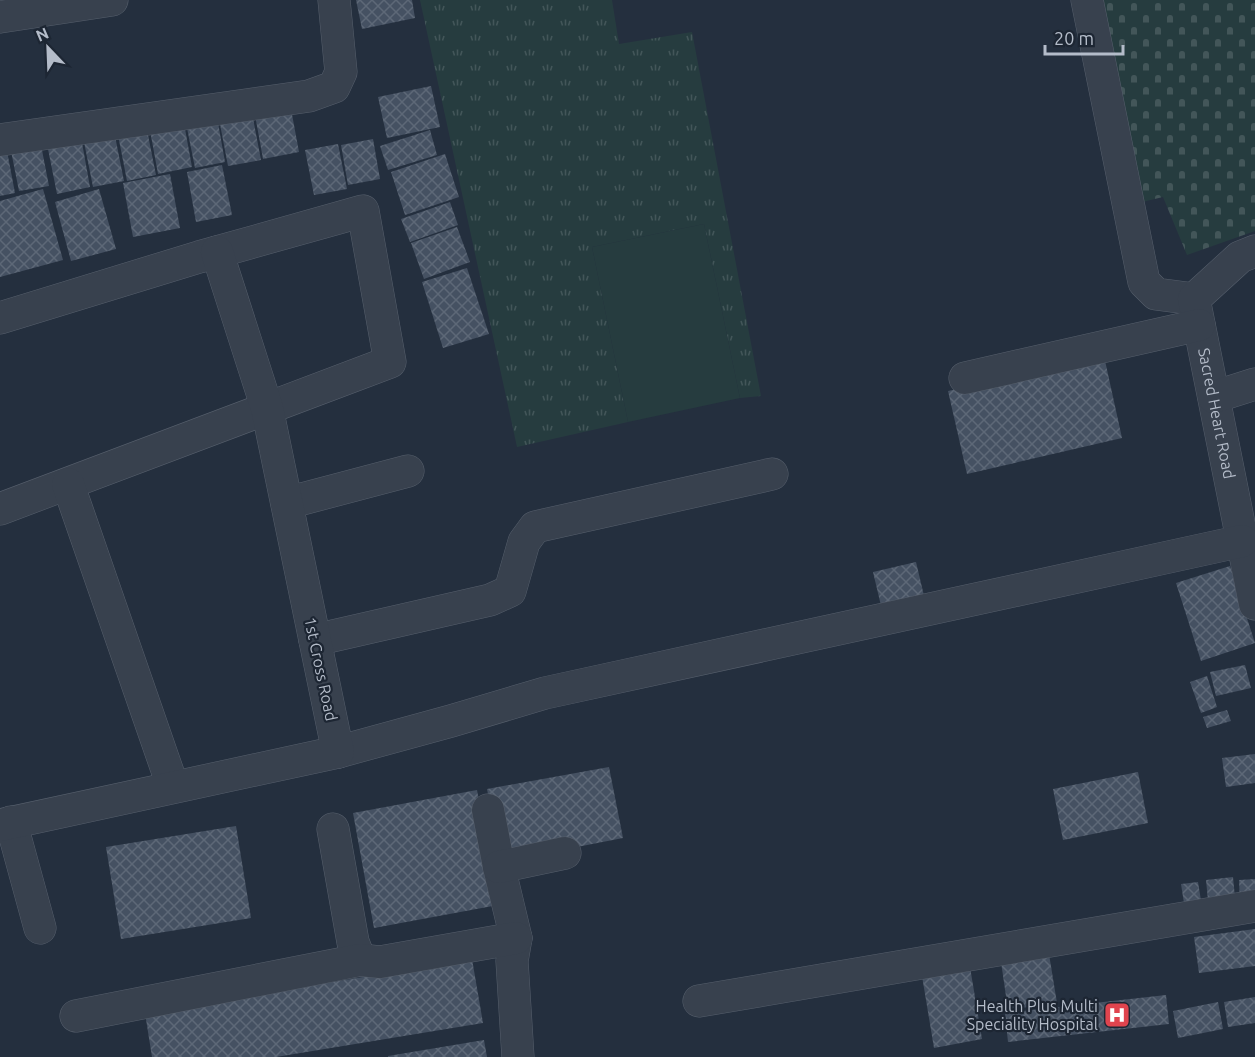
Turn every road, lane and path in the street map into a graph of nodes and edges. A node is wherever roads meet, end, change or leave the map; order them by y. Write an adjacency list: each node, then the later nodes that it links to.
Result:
1 (112, 0): 4 (street)
2 (334, 0): 5 (street)
3 (1087, 0): 8 (street)
4 (0, 17)
5 (0, 140)
6 (217, 252): 9 (street); 13 (street, 1st Cross Road); 13 (street)
7 (1255, 252): 8 (street)
8 (1197, 312): 10 (street); 12 (street, Sacred Heart Road)
9 (0, 318)
10 (964, 378)
11 (1255, 384): 12 (street)
12 (1214, 397): 19 (street, Sacred Heart Road)
13 (267, 408): 16 (street); 17 (street, 1st Cross Road)
14 (408, 471): 17 (street)
15 (772, 474): 21 (street)
16 (68, 483): 18 (street); 23 (street)
17 (287, 503): 21 (street, 1st Cross Road)
18 (0, 509)
19 (1242, 541): 20 (street, Sacred Heart Road); 22 (street)
20 (1255, 604)
21 (315, 640): 22 (street, 1st Cross Road)
22 (338, 752): 23 (street)
23 (173, 787): 25 (street)
24 (488, 810): 28 (street)
25 (6, 824): 30 (street)
26 (333, 829): 32 (street)
27 (565, 853): 28 (street)
28 (499, 867): 31 (street)
29 (1255, 906): 33 (street)
30 (40, 928)
31 (516, 938): 32 (street); 35 (street)
32 (360, 960): 34 (street)
33 (699, 1001)
34 (76, 1016)
35 (518, 1057)

